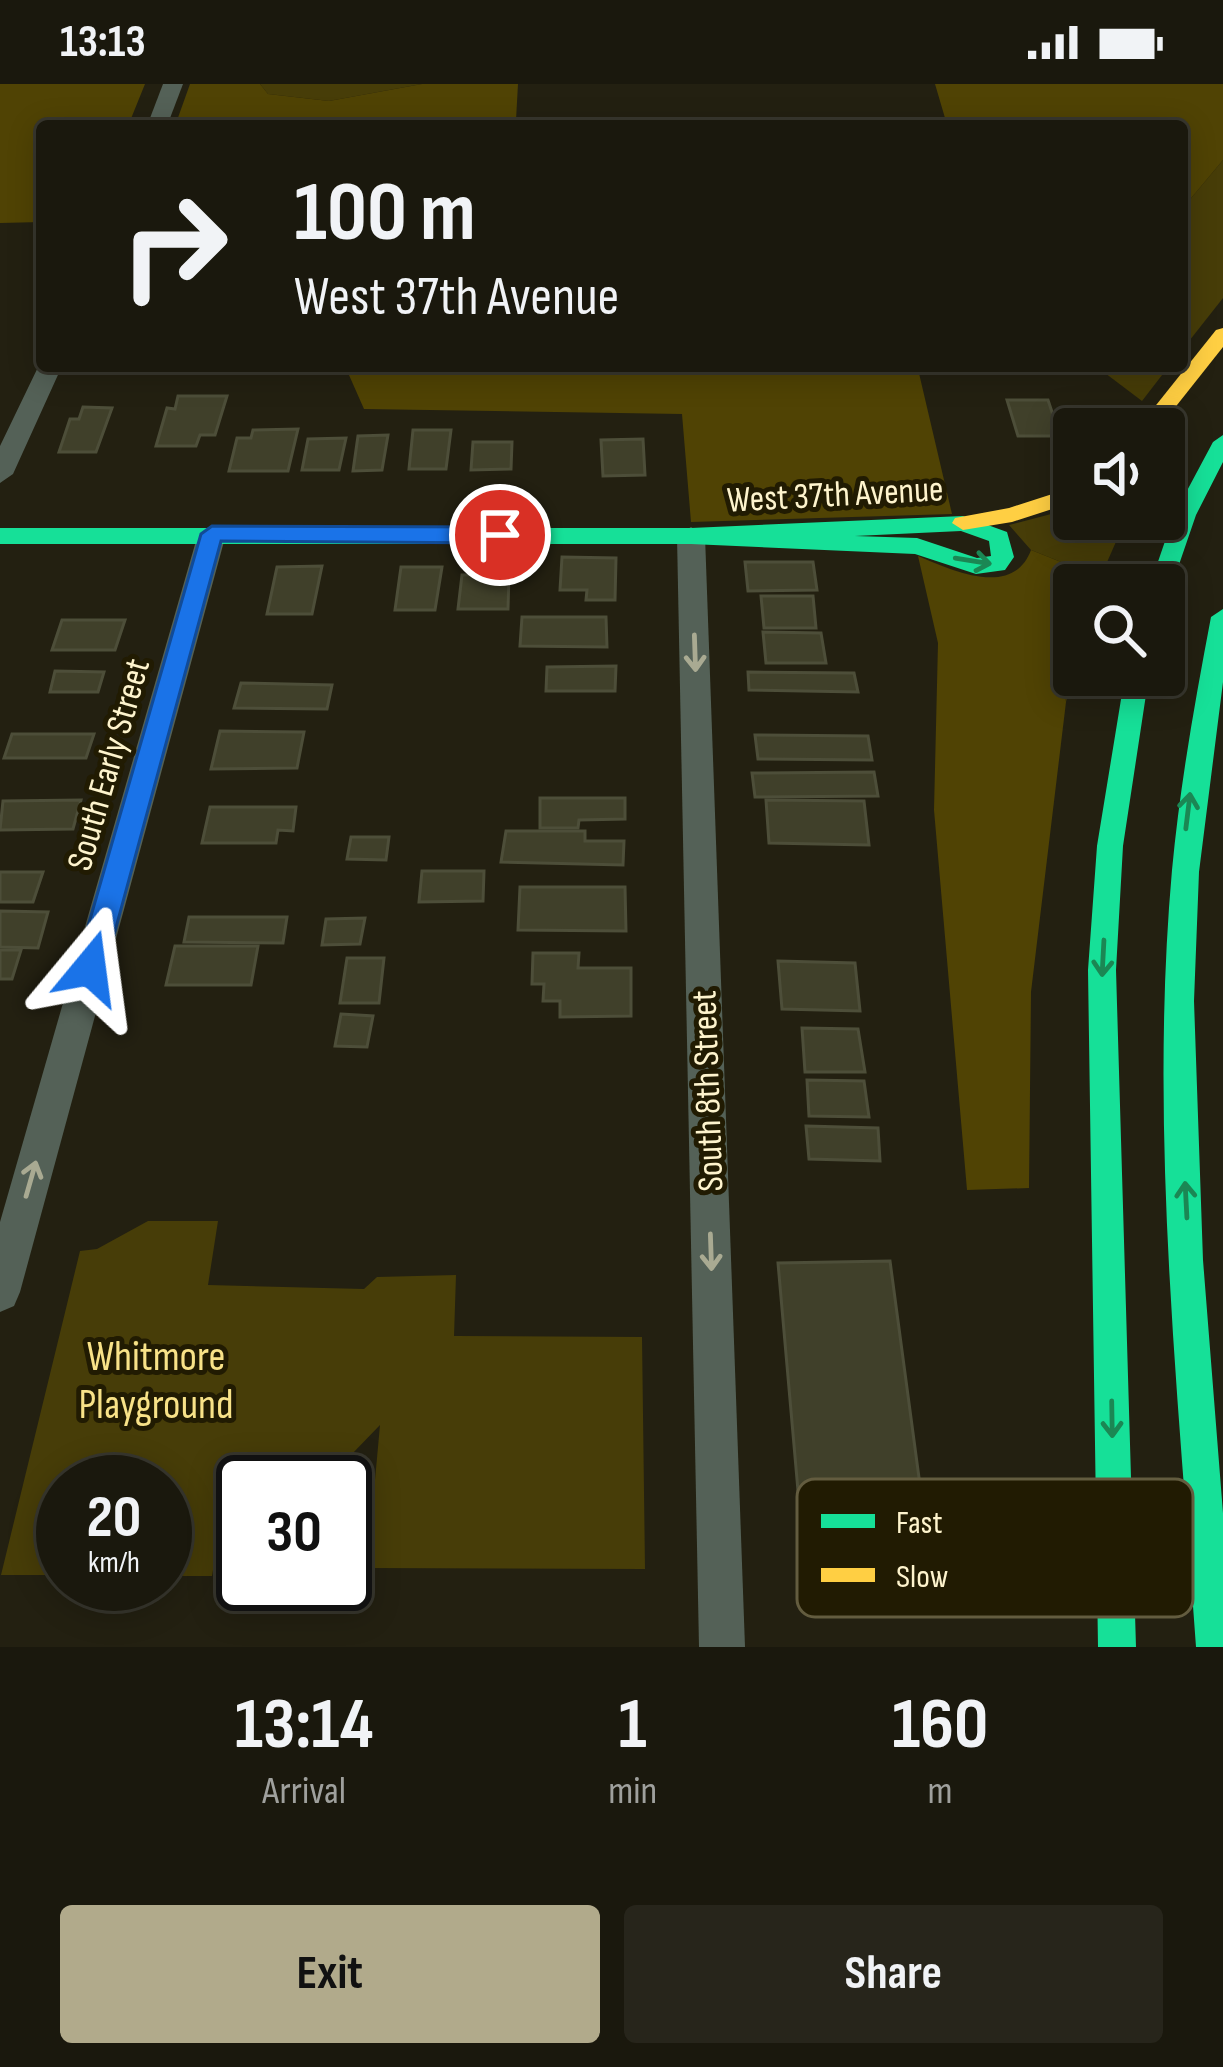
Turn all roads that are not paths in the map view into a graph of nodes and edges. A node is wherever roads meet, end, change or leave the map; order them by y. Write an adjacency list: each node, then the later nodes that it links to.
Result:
1 (173, 84): 2 (street)
2 (159, 120)
3 (1223, 334): 5 (main road)
4 (47, 372): 7 (street)
5 (1165, 408)
6 (1223, 442): 13 (main road)
7 (0, 475)
8 (1053, 501): 9 (main road)
9 (962, 523): 12 (main road, West 37th Avenue); 12 (main road, West 37th Avenue, one-way to 9)
10 (212, 534): 11 (main road, West 37th Avenue); 12 (main road, West 37th Avenue); 16 (street, South Early Street, one-way to 10)
11 (0, 536)
12 (692, 536): 19 (street, South 8th Street, one-way to 19)
13 (1168, 564)
14 (1223, 617): 21 (main road, one-way to 14)
15 (1134, 696): 17 (main road, one-way to 17)
16 (0, 1292)
17 (1114, 1479)
18 (1117, 1617): 20 (main road, one-way to 20)
19 (722, 1647)
20 (1118, 1647)
21 (1215, 1647)

